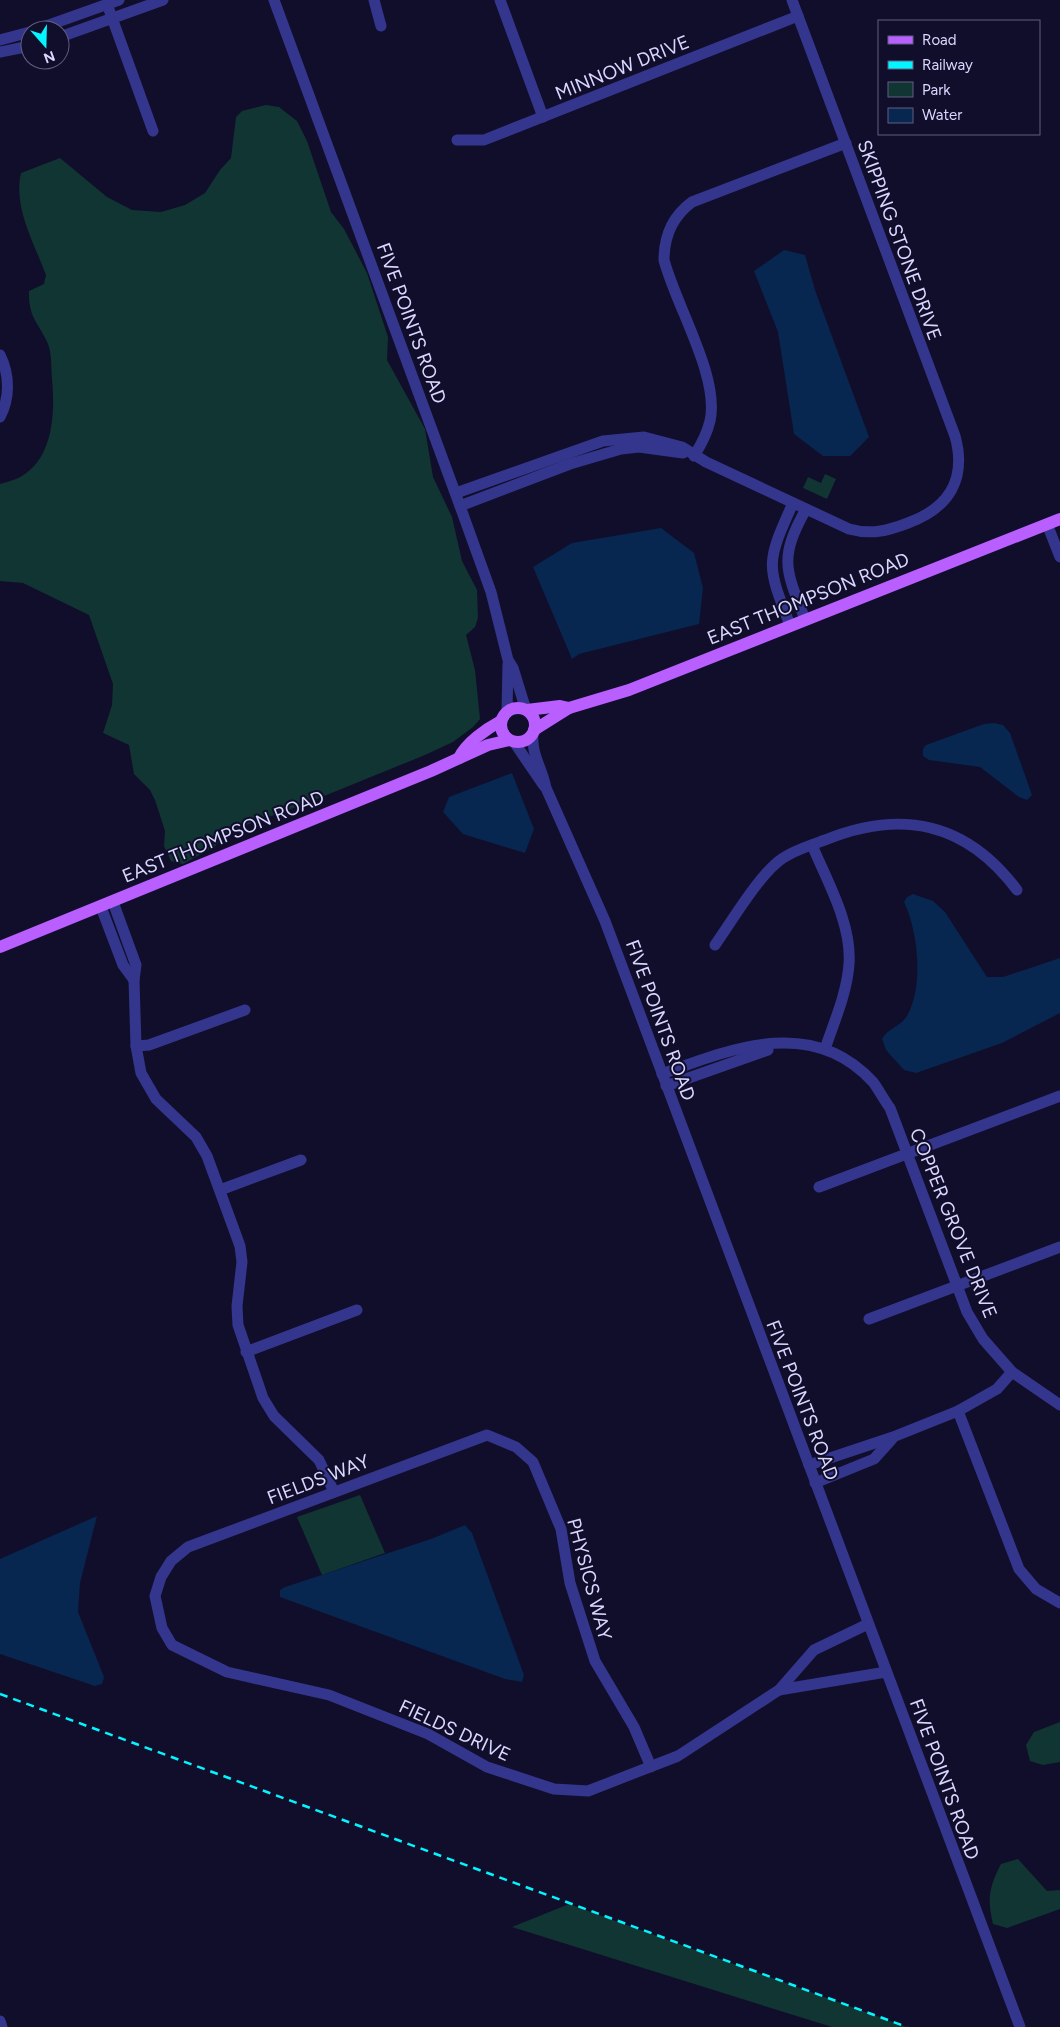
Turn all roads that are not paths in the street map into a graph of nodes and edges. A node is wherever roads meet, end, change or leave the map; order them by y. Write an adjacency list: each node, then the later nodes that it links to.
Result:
1 (119, 0): 7 (street)
2 (163, 0): 9 (street)
3 (274, 0): 28 (street, FIVE POINTS ROAD)
4 (374, 0): 11 (street)
5 (500, 0): 17 (street)
6 (792, 0): 8 (street, SKIPPING STONE DRIVE)
7 (107, 4): 9 (street); 10 (street)
8 (798, 16): 17 (street, MINNOW DRIVE); 20 (street, SKIPPING STONE DRIVE)
9 (112, 18): 12 (street); 18 (street)
10 (63, 20)
11 (381, 26)
12 (70, 33)
13 (20, 35): 14 (street)
14 (0, 40)
15 (20, 48): 16 (street)
16 (0, 52)
17 (543, 117): 19 (street, MINNOW DRIVE)
18 (153, 131)
19 (457, 140)
20 (846, 143): 22 (street); 31 (street, SKIPPING STONE DRIVE)
21 (659, 224): 22 (street)
22 (670, 229): 25 (street)
23 (0, 355): 24 (street)
24 (0, 416)
25 (694, 456): 26 (street); 27 (street); 29 (street)
26 (525, 468): 27 (street); 28 (street)
27 (530, 480): 30 (street)
28 (456, 494): 30 (street, FIVE POINTS ROAD)
29 (793, 503): 31 (street); 34 (street)
30 (460, 506): 39 (street, FIVE POINTS ROAD)
31 (806, 510): 35 (street)
32 (1060, 519): 33 (main road, EAST THOMPSON ROAD)
33 (1047, 524): 36 (street); 37 (main road, EAST THOMPSON ROAD)
34 (775, 544): 35 (street); 38 (street)
35 (788, 548): 37 (street)
36 (1060, 557)
37 (806, 619): 38 (main road, EAST THOMPSON ROAD)
38 (790, 625): 40 (main road, EAST THOMPSON ROAD)
39 (508, 660): 41 (street, FIVE POINTS ROAD); 42 (street, FIVE POINTS ROAD)
40 (568, 708): 41 (main road, EAST THOMPSON ROAD); 43 (main road, EAST THOMPSON ROAD)
41 (526, 710): 42 (main road); 43 (main road)
42 (504, 716): 44 (main road); 45 (main road, EAST THOMPSON ROAD)
43 (533, 732): 44 (main road); 46 (street, FIVE POINTS ROAD)
44 (512, 741): 45 (main road, EAST THOMPSON ROAD); 46 (street, FIVE POINTS ROAD)
45 (460, 758): 49 (main road, EAST THOMPSON ROAD)
46 (546, 788): 55 (street, FIVE POINTS ROAD)
47 (812, 845): 48 (street); 50 (street); 54 (street)
48 (1017, 890)
49 (108, 904): 51 (main road, EAST THOMPSON ROAD); 53 (street)
50 (715, 945)
51 (0, 947)
52 (245, 1010): 53 (street)
53 (136, 1046): 61 (street)
54 (825, 1049): 55 (street, COPPER GROVE DRIVE); 56 (street, COPPER GROVE DRIVE); 58 (street, COPPER GROVE DRIVE)
55 (662, 1074): 56 (street, FIVE POINTS ROAD)
56 (666, 1086): 72 (street, FIVE POINTS ROAD)
57 (1060, 1096): 58 (street)
58 (907, 1154): 60 (street); 63 (street, COPPER GROVE DRIVE)
59 (301, 1160): 61 (street)
60 (819, 1187)
61 (220, 1190): 66 (street)
62 (1060, 1247): 63 (street)
63 (957, 1286): 65 (street); 67 (street, COPPER GROVE DRIVE)
64 (357, 1310): 66 (street)
65 (869, 1319)
66 (246, 1352): 74 (street)
67 (1012, 1372): 68 (street, COPPER GROVE DRIVE); 69 (street)
68 (1060, 1405)
69 (958, 1411): 70 (street); 76 (street)
70 (893, 1438): 72 (street); 73 (street)
71 (498, 1440): 74 (street, FIELDS WAY); 80 (street, PHYSICS WAY)
72 (809, 1466): 73 (street, FIVE POINTS ROAD)
73 (815, 1483): 77 (street, FIVE POINTS ROAD)
74 (334, 1492): 75 (street, FIELDS WAY)
75 (161, 1577): 80 (street, FIELDS DRIVE)
76 (1059, 1603)
77 (868, 1624): 78 (street, FIVE POINTS ROAD); 79 (street, FIELDS DRIVE)
78 (886, 1672): 79 (street, FIELDS DRIVE); 83 (street, FIVE POINTS ROAD)
79 (779, 1690): 80 (street, FIELDS DRIVE)
80 (651, 1767)
81 (0, 2021): 82 (street)
82 (2, 2027)
83 (1020, 2027)

